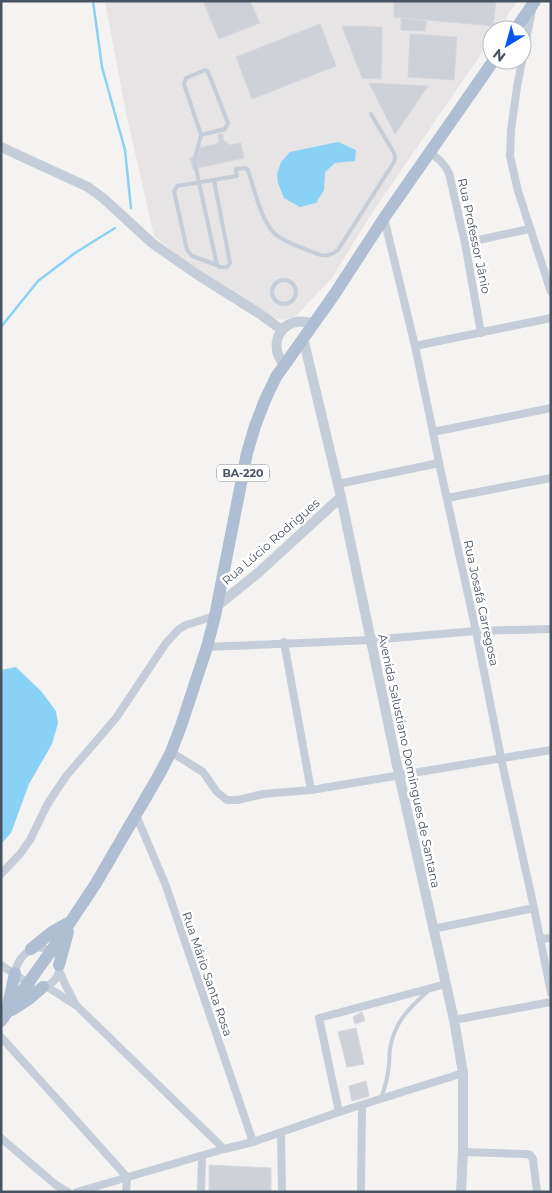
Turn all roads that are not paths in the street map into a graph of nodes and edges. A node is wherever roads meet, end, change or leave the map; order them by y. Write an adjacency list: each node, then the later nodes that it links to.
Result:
1 (534, 3): 2 (main road); 11 (street)
2 (522, 20)
3 (487, 70): 7 (main road, BA-220)
4 (371, 114): 8 (lane)
5 (201, 135): 5 (lane); 9 (lane)
6 (1, 147): 19 (street)
7 (430, 153): 10 (main road, BA-220); 12 (street, Rua Professor Jânio)
8 (214, 180): 9 (lane); 13 (lane)
9 (199, 182): 13 (lane); 13 (lane)
10 (384, 218): 18 (main road, BA-220); 22 (street, Rua Josafá Carregosa)
11 (529, 229): 12 (street); 14 (street)
12 (465, 243): 20 (street, Rua Professor Jânio)
13 (216, 265)
14 (548, 277): 16 (street)
15 (288, 281): 15 (lane)
16 (551, 292)
17 (551, 318): 20 (street)
18 (314, 324): 19 (street); 21 (main road, BA-220)
19 (282, 330): 23 (street)
20 (481, 333): 22 (street)
21 (303, 338): 23 (main road, BA-220); 28 (street, Avenida Salustiano Domingues de Santana)
22 (415, 346): 25 (street, Rua Josafá Carregosa)
23 (284, 365): 31 (main road, BA-220)
24 (551, 408): 25 (street)
25 (434, 432): 26 (street, Rua Josafá Carregosa)
26 (439, 462): 28 (street); 30 (street, Rua Josafá Carregosa)
27 (551, 478): 30 (street)
28 (338, 484): 29 (street, Avenida Salustiano Domingues de Santana)
29 (341, 497): 31 (street, Rua Lúcio Rodrigues); 34 (street, Avenida Salustiano Domingues de Santana)
30 (447, 498): 33 (street, Rua Josafá Carregosa)
31 (216, 611): 36 (main road, BA-220); 43 (street)
32 (551, 628): 33 (street)
33 (476, 631): 34 (street); 39 (street, Rua Josafá Carregosa)
34 (370, 640): 35 (street); 40 (street, Avenida Salustiano Domingues de Santana)
35 (284, 642): 36 (street); 41 (street)
36 (207, 647): 38 (main road, BA-220)
37 (551, 750): 39 (street)
38 (171, 752): 41 (street); 42 (main road, BA-220)
39 (501, 758): 40 (street); 44 (street, Rua Josafá Carregosa)
40 (399, 775): 41 (street); 46 (street, Avenida Salustiano Domingues de Santana)
41 (311, 790)
42 (136, 814): 45 (main road, BA-220); 70 (street, Rua Mário Santa Rosa)
43 (1, 874)
44 (534, 908): 46 (street); 48 (street, Rua Josafá Carregosa)
45 (70, 922): 49 (main road); 50 (main road, BA-220); 52 (main road)
46 (433, 929): 55 (street, Avenida Salustiano Domingues de Santana)
47 (551, 938): 48 (street)
48 (540, 939): 58 (street, Rua Josafá Carregosa)
49 (31, 949): 50 (street); 53 (street)
50 (51, 951): 52 (street); 54 (main road, BA-220)
51 (1, 965): 53 (street)
52 (59, 968): 56 (street); 60 (street)
53 (15, 973): 54 (street); 61 (main road)
54 (28, 984): 56 (street); 61 (main road, BA-220)
55 (446, 984): 57 (street); 62 (street, Avenida Salustiano Domingues de Santana)
56 (44, 987): 60 (street); 61 (main road)
57 (430, 988): 65 (lane); 67 (street)
58 (551, 993)
59 (551, 1002): 62 (street)
60 (77, 1006): 71 (street)
61 (4, 1018)
62 (454, 1020): 64 (street, Avenida Salustiano Domingues de Santana)
63 (1, 1037): 74 (street)
64 (463, 1073): 65 (street); 72 (street, Avenida Salustiano Domingues de Santana)
65 (380, 1100): 66 (street)
66 (362, 1105): 67 (street); 80 (street)
67 (339, 1112): 68 (street)
68 (281, 1133): 70 (street); 79 (street)
69 (1, 1138): 75 (street)
70 (253, 1142): 71 (street)
71 (224, 1149): 73 (street)
72 (463, 1152): 81 (street, Avenida Salustiano Domingues de Santana); 82 (street)
73 (202, 1156): 74 (street); 78 (street)
74 (127, 1177): 76 (street); 77 (street)
75 (68, 1192)
76 (76, 1192)
77 (126, 1192)
78 (201, 1192)
79 (282, 1192)
80 (361, 1192)
81 (461, 1192)
82 (537, 1192)

